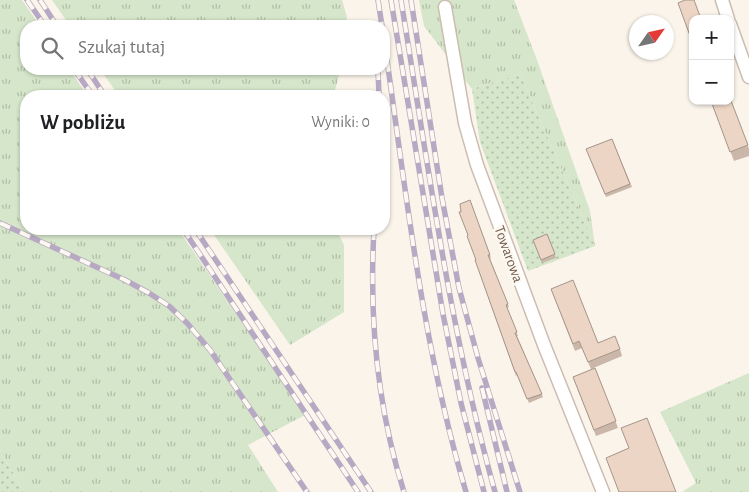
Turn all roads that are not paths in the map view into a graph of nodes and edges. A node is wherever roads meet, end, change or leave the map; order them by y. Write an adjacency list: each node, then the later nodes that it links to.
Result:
1 (722, 0): 3 (street)
2 (445, 7): 6 (street, Towarowa)
3 (727, 15)
4 (734, 35): 5 (street)
5 (749, 77)
6 (603, 492)

